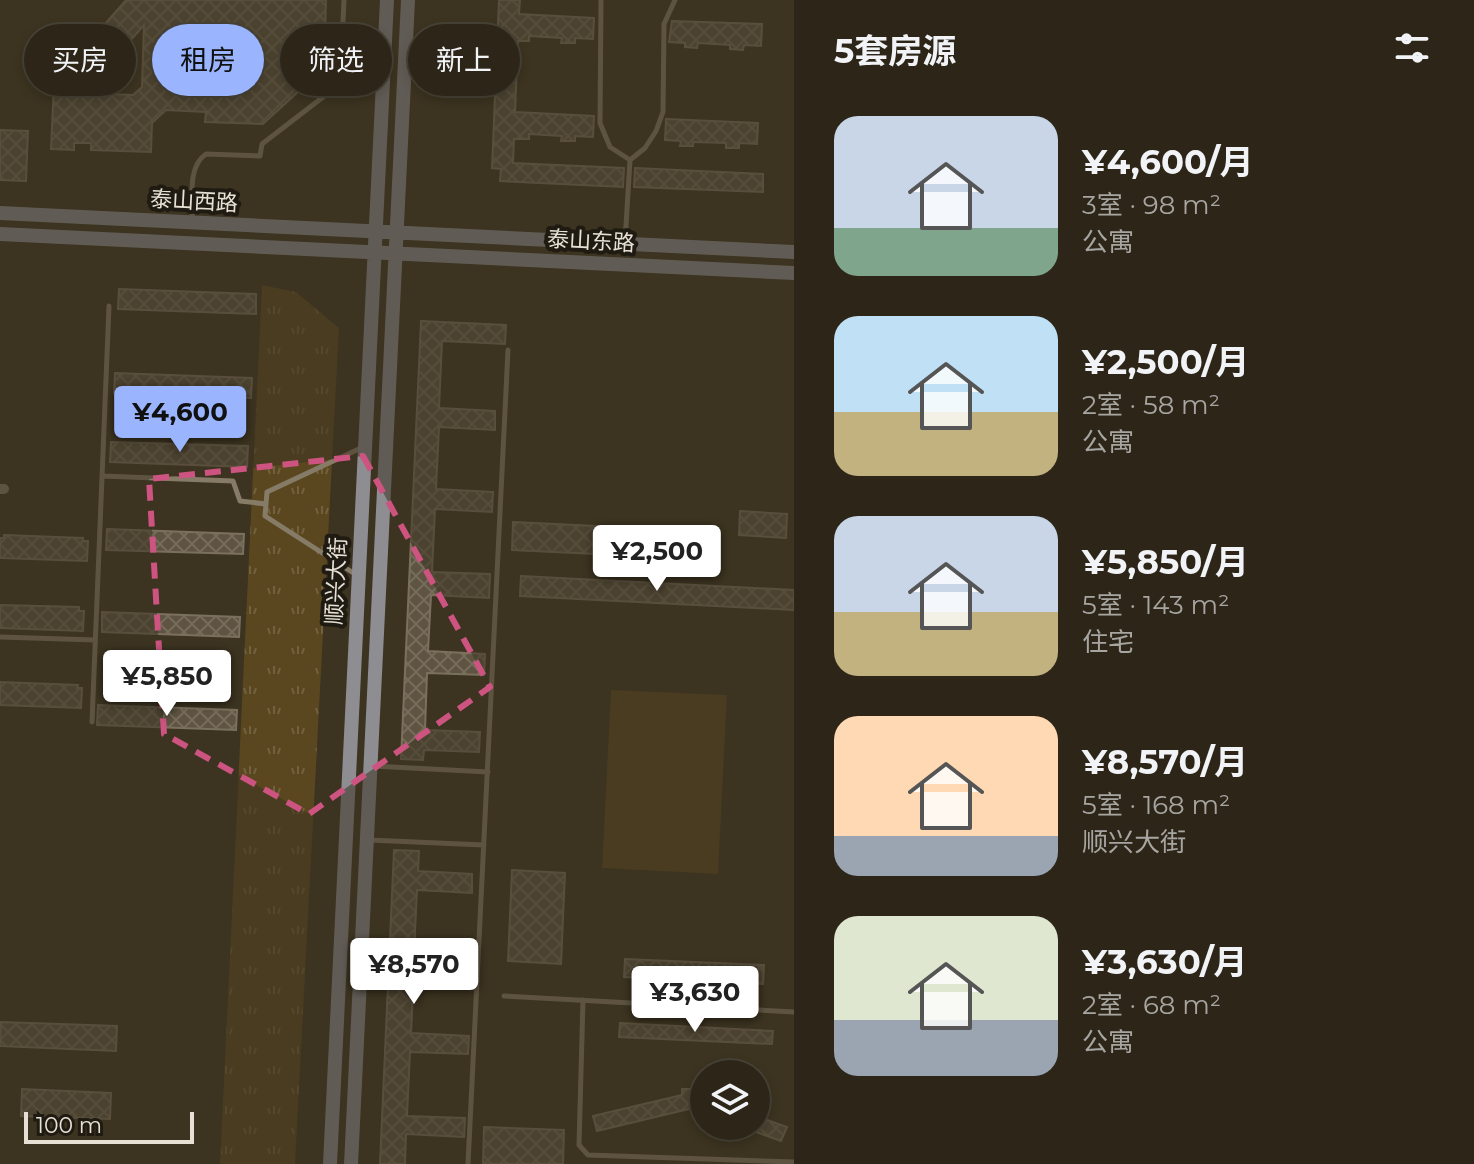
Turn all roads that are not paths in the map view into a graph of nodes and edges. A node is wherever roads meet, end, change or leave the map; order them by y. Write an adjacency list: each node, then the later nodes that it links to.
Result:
1 (344, 0): 8 (lane)
2 (387, 0): 9 (main road, 顺兴大街)
3 (408, 0): 9 (main road, 顺兴大街)
4 (601, 0): 6 (lane)
5 (675, 0): 6 (lane)
6 (630, 160): 11 (lane)
7 (0, 213): 8 (main road, 泰山西路)
8 (192, 222): 9 (main road, 泰山西路)
9 (386, 232): 11 (main road, 泰山东路); 13 (main road, 顺兴大街); 13 (main road, 顺兴大街)
10 (0, 234): 13 (main road, 泰山西路)
11 (625, 244): 12 (main road, 泰山东路)
12 (794, 252)
13 (385, 253): 14 (main road, 泰山东路); 17 (main road, 顺兴大街); 24 (main road, 顺兴大街)
14 (794, 273)
15 (109, 306): 18 (lane)
16 (508, 350): 25 (lane)
17 (365, 446): 19 (lane); 20 (main road, 顺兴大街)
18 (102, 476): 19 (lane); 22 (lane)
19 (266, 504): 20 (lane)
20 (359, 576): 33 (main road, 顺兴大街)
21 (0, 637): 22 (lane)
22 (95, 640): 23 (lane)
23 (92, 722)
24 (370, 766): 25 (lane); 26 (main road, 顺兴大街)
25 (488, 772): 27 (lane)
26 (367, 840): 27 (lane); 34 (main road, 顺兴大街)
27 (484, 845): 35 (lane)
28 (504, 996): 29 (lane)
29 (583, 1000): 30 (lane); 31 (lane)
30 (794, 1012)
31 (687, 1161): 32 (lane)
32 (794, 1162)
33 (330, 1164)
34 (351, 1164)
35 (468, 1164)

